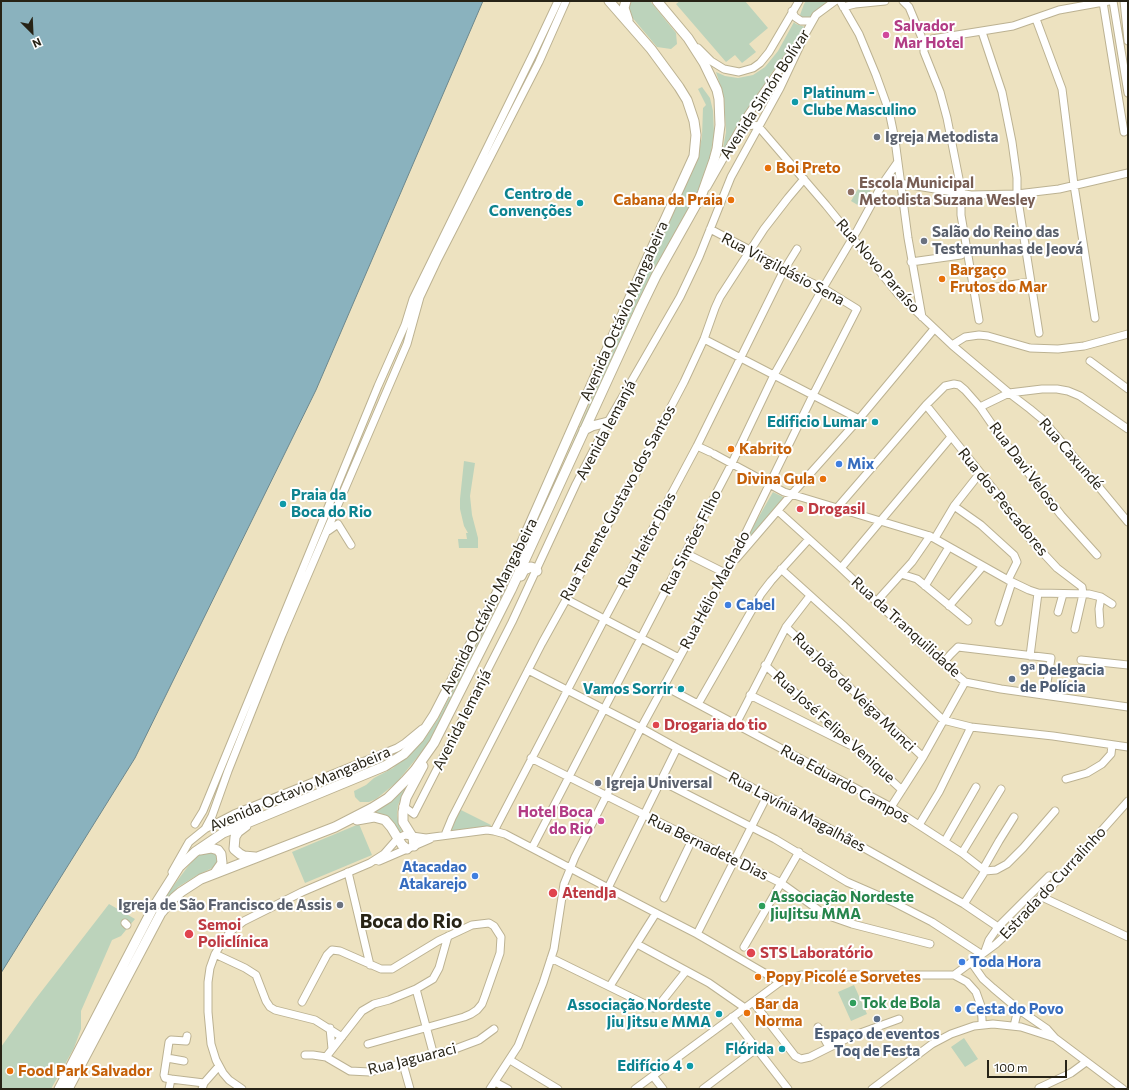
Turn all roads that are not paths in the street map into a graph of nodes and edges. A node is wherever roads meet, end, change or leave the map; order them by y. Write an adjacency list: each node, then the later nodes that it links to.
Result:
1 (558, 1): 77 (street)
2 (566, 1): 78 (street)
3 (609, 1): 17 (main road, Avenida Octávio Mangabeira)
4 (626, 1): 17 (main road)
5 (657, 1): 20 (main road, Avenida Octávio Mangabeira)
6 (799, 1): 14 (street, Avenida Simón Bolívar)
7 (835, 1): 16 (street, Avenida Simón Bolívar)
8 (885, 1): 13 (street)
9 (903, 1): 22 (street)
10 (1113, 1): 23 (street)
11 (1124, 1): 21 (street)
12 (1106, 2): 15 (street); 25 (street)
13 (842, 4): 27 (street)
14 (792, 11): 16 (street); 20 (street, Avenida Simón Bolívar)
15 (1036, 19): 18 (street); 31 (street)
16 (812, 21): 19 (street, Avenida Simón Bolívar)
17 (630, 25): 127 (main road, Avenida Octávio Mangabeira)
18 (982, 32): 22 (street); 34 (street)
19 (805, 35): 24 (street, Avenida Iemanjá); 26 (street, Avenida Simón Bolívar)
20 (688, 38): 32 (main road, Avenida Octávio Mangabeira)
21 (1128, 40)
22 (924, 43): 33 (street)
23 (1128, 92)
24 (758, 126): 26 (street); 29 (street, Rua Novo Paraíso); 35 (street, Avenida Iemanjá)
25 (1124, 132)
26 (731, 144): 32 (street, Avenida Simón Bolívar)
27 (897, 163): 30 (street); 36 (street, Rua Simões Filho)
28 (1128, 173): 31 (street)
29 (804, 179): 36 (street, Rua Novo Paraíso); 38 (street, Rua Tenente Gustavo dos Santos)
30 (899, 183): 33 (street); 40 (street)
31 (1074, 185): 34 (street); 47 (street)
32 (702, 194): 65 (main road, Avenida Octávio Mangabeira)
33 (962, 194): 34 (street); 48 (street)
34 (1017, 194): 42 (street)
35 (710, 230): 38 (street, Rua Virgildásio Sena); 63 (street, Avenida Iemanjá)
36 (853, 238): 43 (street, Rua Simões Filho); 46 (street, Rua Novo Paraíso)
37 (797, 249): 41 (street, Rua Heitor Dias)
38 (750, 250): 41 (street, Rua Virgildásio Sena); 52 (street, Rua Tenente Gustavo dos Santos)
39 (961, 256): 40 (street)
40 (911, 262): 46 (street)
41 (784, 270): 43 (street, Rua Virgildásio Sena); 54 (street, Rua Heitor Dias)
42 (1030, 282): 44 (street); 50 (street)
43 (823, 288): 45 (street, Rua Virgildásio Sena); 56 (street, Rua Simões Filho)
44 (990, 288)
45 (857, 309): 59 (street, Rua Hélio Machado)
46 (922, 317): 49 (street, Rua Novo Paraíso)
47 (1095, 318)
48 (979, 320)
49 (934, 329): 53 (street, Rua Novo Paraíso); 62 (street)
50 (1039, 333)
51 (1128, 334): 53 (street)
52 (704, 340): 54 (street); 100 (street, Rua Tenente Gustavo dos Santos)
53 (952, 346): 58 (street, Rua Novo Paraíso)
54 (739, 359): 56 (street); 67 (street, Rua Heitor Dias)
55 (1090, 361): 57 (street)
56 (774, 375): 59 (street); 68 (street, Rua Simões Filho)
57 (1128, 389)
58 (1009, 393): 61 (street); 64 (street); 76 (street, Rua Caxundé)
59 (813, 394): 62 (street); 70 (street, Rua Hélio Machado)
60 (926, 405): 61 (street, Rua Davi Veloso); 66 (street, Rua dos Pescadores); 73 (street)
61 (980, 407): 84 (street, Rua Davi Veloso)
62 (859, 419): 71 (street)
63 (608, 422): 65 (main road); 89 (street, Avenida Iemanjá)
64 (1128, 429)
65 (584, 430): 94 (main road, Avenida Octávio Mangabeira)
66 (951, 437): 69 (street, Rua dos Pescadores); 75 (street)
67 (697, 446): 68 (street); 105 (street, Rua Heitor Dias)
68 (732, 463): 70 (street); 83 (street, Rua Simões Filho)
69 (980, 472): 72 (street); 97 (street, Rua dos Pescadores)
70 (770, 485): 71 (street); 85 (street, Rua Hélio Machado)
71 (791, 494): 73 (street); 74 (street)
72 (954, 506): 79 (street); 92 (street)
73 (837, 508): 75 (street)
74 (778, 511): 80 (street, Rua da Tranquilidade); 85 (street)
75 (880, 520): 79 (street); 87 (street)
76 (1128, 522)
77 (319, 528): 78 (street); 154 (street)
78 (327, 532): 81 (street); 158 (street)
79 (932, 537): 82 (street); 91 (street)
80 (809, 539): 87 (street, Rua da Tranquilidade); 88 (street)
81 (351, 545)
82 (949, 547): 86 (street); 93 (street)
83 (685, 554): 90 (street); 111 (street, Rua Simões Filho)
84 (1097, 555)
85 (731, 563): 90 (street, Rua Hélio Machado)
86 (983, 566): 92 (street); 103 (street)
87 (841, 568): 101 (street, Rua da Tranquilidade)
88 (781, 569): 98 (street); 124 (street)
89 (537, 571): 94 (main road); 148 (street, Avenida Iemanjá)
90 (725, 573): 113 (street, Rua Hélio Machado)
91 (902, 574): 93 (street); 101 (street)
92 (1010, 581): 95 (street); 107 (street)
93 (925, 586): 103 (street)
94 (511, 590): 132 (main road, Avenida Octávio Mangabeira)
95 (1038, 593): 96 (street); 112 (street)
96 (1063, 594): 97 (street); 104 (street)
97 (1083, 594): 99 (street); 110 (street)
98 (810, 596): 109 (street); 128 (street)
99 (1101, 597): 102 (street); 108 (street)
100 (566, 599): 105 (street); 118 (street, Rua Tenente Gustavo dos Santos)
101 (876, 602): 115 (street, Rua da Tranquilidade)
102 (1112, 604)
103 (949, 606): 106 (street)
104 (1058, 612)
105 (604, 620): 111 (street); 121 (street, Rua Heitor Dias)
106 (968, 622)
107 (999, 622)
108 (1100, 624)
109 (786, 627): 116 (street); 137 (street, Rua João da Veiga Munci)
110 (1075, 629)
111 (640, 638): 113 (street); 126 (street, Rua Simões Filho)
112 (1030, 656): 115 (street); 123 (street)
113 (679, 658): 120 (street, Rua Hélio Machado)
114 (1081, 660): 117 (street)
115 (943, 664): 119 (street, Rua da Tranquilidade)
116 (765, 665): 122 (street); 136 (street, Rua José Felipe Venique)
117 (1128, 665)
118 (528, 670): 121 (street, Rua Lavínia Magalhães); 161 (street, Rua Tenente Gustavo dos Santos)
119 (965, 682): 123 (street, Rua da Tranquilidade); 128 (street)
120 (664, 686): 124 (street, Rua Eduardo Campos); 131 (street, Rua Hélio Machado)
121 (568, 690): 126 (street, Rua Lavínia Magalhães); 138 (street, Rua Heitor Dias)
122 (750, 694): 129 (street); 136 (street)
123 (1045, 695): 125 (street, Rua da Tranquilidade)
124 (698, 704): 129 (street, Rua Eduardo Campos)
125 (1128, 707)
126 (604, 709): 131 (street, Rua Lavínia Magalhães); 139 (street, Rua Simões Filho)
127 (434, 715): 153 (main road, Avenida Octávio Mangabeira); 158 (street, Avenida Octavio Mangabeira)
128 (943, 720): 130 (street); 137 (street)
129 (736, 724): 149 (street, Rua Eduardo Campos)
130 (971, 727): 133 (street); 155 (street)
131 (641, 728): 135 (street, Rua Lavínia Magalhães); 145 (street, Rua Hélio Machado)
132 (434, 743): 148 (main road); 157 (main road, Avenida Octávio Mangabeira)
133 (1112, 745): 134 (street); 140 (street)
134 (1128, 747)
135 (677, 748): 141 (street); 146 (street, Rua Lavínia Magalhães)
136 (856, 748): 144 (street, Rua José Felipe Venique)
137 (923, 757): 144 (street)
138 (531, 758): 139 (street, Rua Bernadete Dias); 159 (street, Rua Heitor Dias)
139 (569, 777): 145 (street, Rua Bernadete Dias); 166 (street, Rua Simões Filho)
140 (1066, 779)
141 (661, 781): 151 (street); 156 (street)
142 (976, 787): 164 (street)
143 (1001, 789): 169 (street)
144 (902, 790): 149 (street)
145 (605, 796): 151 (street, Rua Bernadete Dias); 173 (street, Rua Hélio Machado)
146 (767, 796): 156 (street); 183 (street, Rua Lavínia Magalhães)
147 (1128, 801): 181 (street, Estrada do Curralinho)
148 (403, 806): 160 (main road)
149 (891, 808): 155 (street, Rua Eduardo Campos)
150 (1055, 811): 174 (street)
151 (643, 815): 163 (street, Rua Bernadete Dias); 179 (street)
152 (1014, 817): 174 (street)
153 (257, 818): 167 (main road, Avenida Octávio Mangabeira); 170 (main road)
154 (195, 824)
155 (919, 825): 164 (street, Rua Eduardo Campos)
156 (752, 826): 168 (street); 171 (street)
157 (335, 827): 162 (main road); 170 (main road, Avenida Octávio Mangabeira)
158 (205, 829): 180 (street, Avenida Octavio Mangabeira)
159 (494, 831): 161 (street); 166 (street)
160 (410, 834): 161 (street); 162 (street); 165 (main road)
161 (441, 836): 165 (street)
162 (398, 838): 165 (main road); 172 (street)
163 (692, 840): 171 (street, Rua Bernadete Dias); 182 (street)
164 (945, 841): 169 (street, Rua Eduardo Campos)
165 (410, 848): 172 (street)
166 (532, 848): 173 (street)
167 (195, 852): 176 (main road); 180 (main road, Avenida Octávio Mangabeira)
168 (799, 852): 178 (street); 192 (street)
169 (962, 853): 174 (street, Rua Eduardo Campos)
170 (257, 857): 176 (main road, Avenida Octávio Mangabeira)
171 (735, 860): 178 (street, Rua Bernadete Dias); 186 (street)
172 (370, 863): 175 (street)
173 (570, 868): 179 (street); 194 (street, Rua Hélio Machado)
174 (984, 870): 183 (street)
175 (348, 872): 193 (street); 196 (street)
176 (214, 874): 236 (main road, Avenida Octávio Mangabeira)
177 (1050, 876): 185 (street)
178 (781, 883): 190 (street, Rua Bernadete Dias); 191 (street)
179 (608, 888): 184 (street)
180 (163, 891): 235 (main road, Avenida Octávio Mangabeira)
181 (1042, 897): 188 (street); 192 (street, Estrada do Curralinho)
182 (664, 898)
183 (964, 904): 185 (street, Rua Lavínia Magalhães)
184 (656, 913): 186 (street); 189 (street)
185 (998, 927): 192 (street)
186 (698, 934): 199 (street)
187 (448, 936): 196 (street); 201 (street); 212 (street)
188 (1128, 937)
189 (637, 944): 197 (street); 200 (street)
190 (930, 944)
191 (744, 947)
192 (983, 953): 195 (street, Estrada do Curralinho)
193 (215, 954): 211 (street); 229 (street)
194 (551, 958): 200 (street); 225 (street, Rua Hélio Machado)
195 (971, 962): 198 (street, Estrada do Curralinho); 205 (street)
196 (370, 964): 202 (street)
197 (686, 971): 200 (street); 204 (street)
198 (954, 975): 199 (street); 208 (street)
199 (780, 982): 203 (street)
200 (610, 986)
201 (416, 989): 212 (street); 215 (street)
202 (302, 1002)
203 (753, 1002): 204 (street); 218 (street)
204 (745, 1008): 206 (street)
205 (1018, 1009): 209 (street); 216 (street)
206 (732, 1017): 220 (street); 230 (street)
207 (899, 1019): 218 (street)
208 (982, 1025): 209 (street); 247 (street)
209 (1014, 1026): 216 (street)
210 (818, 1027): 218 (street)
211 (330, 1028): 215 (street); 219 (street)
212 (427, 1028): 217 (street); 222 (street)
213 (494, 1029): 222 (street, Rua Jaguaraci)
214 (187, 1036): 224 (street)
215 (342, 1037): 219 (street)
216 (1055, 1038): 227 (street)
217 (368, 1044)
218 (829, 1047)
219 (332, 1049): 223 (street)
220 (756, 1049): 245 (street); 246 (street)
221 (305, 1055): 223 (street, Rua Jaguaraci)
222 (434, 1056): 228 (street, Rua Jaguaraci)
223 (326, 1057): 228 (street, Rua Jaguaraci)
224 (167, 1058): 226 (street); 231 (street)
225 (510, 1060): 232 (street, Rua Hélio Machado); 242 (street)
226 (184, 1061)
227 (1086, 1062): 234 (street); 248 (street)
228 (403, 1064): 239 (street)
229 (219, 1066): 233 (street); 238 (street)
230 (653, 1076): 243 (street); 244 (street)
231 (171, 1079): 233 (street); 237 (street)
232 (495, 1082): 240 (street, Rua Hélio Machado); 241 (street)
233 (203, 1086)
234 (1039, 1088)
235 (59, 1089)
236 (68, 1089)
237 (169, 1089)
238 (242, 1089)
239 (410, 1089)
240 (490, 1089)
241 (508, 1089)
242 (558, 1089)
243 (635, 1089)
244 (663, 1089)
245 (703, 1089)
246 (788, 1089)
247 (872, 1089)
248 (1123, 1089)

